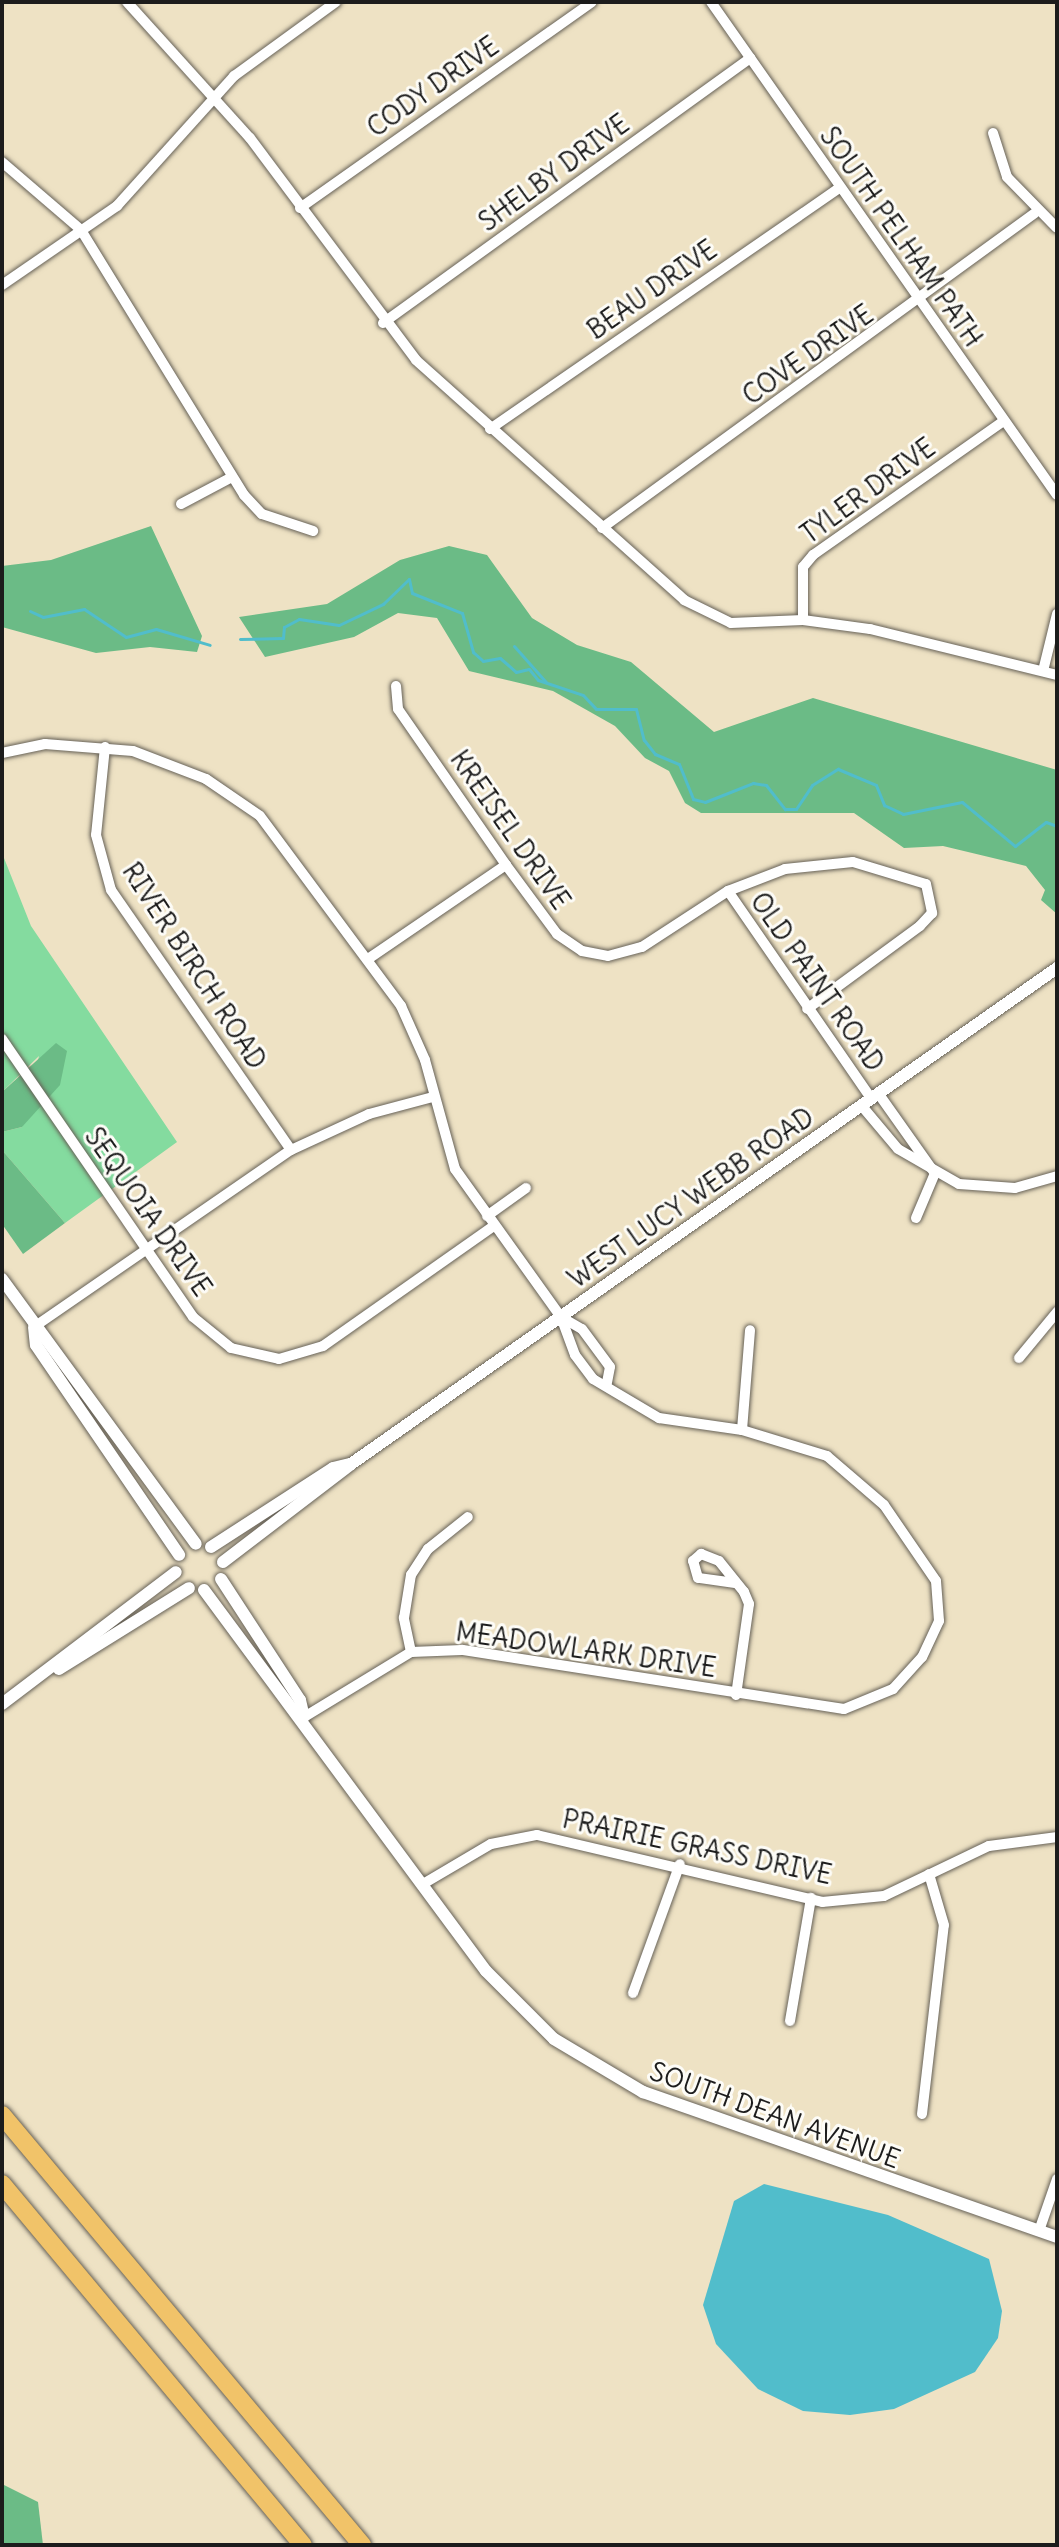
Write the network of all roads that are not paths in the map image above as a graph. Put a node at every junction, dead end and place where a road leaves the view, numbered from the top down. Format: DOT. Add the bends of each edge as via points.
graph roads {
  1 [pos="127,2"];
  2 [pos="336,2"];
  3 [pos="592,2"];
  4 [pos="711,2"];
  5 [pos="750,58"];
  6 [pos="212,101"];
  7 [pos="993,133"];
  8 [pos="2,162"];
  9 [pos="839,188"];
  10 [pos="300,208"];
  11 [pos="1035,213"];
  12 [pos="1057,228"];
  13 [pos="81,230"];
  14 [pos="2,285"];
  15 [pos="919,304"];
  16 [pos="383,323"];
  17 [pos="1004,421"];
  18 [pos="490,429"];
  19 [pos="232,477"];
  20 [pos="1057,495"];
  21 [pos="181,504"];
  22 [pos="602,528"];
  23 [pos="313,531"];
  24 [pos="1057,614"];
  25 [pos="803,620"];
  26 [pos="1043,671"];
  27 [pos="1057,675"];
  28 [pos="396,686"];
  29 [pos="105,747"];
  30 [pos="2,753"];
  31 [pos="506,865"];
  32 [pos="728,891"];
  33 [pos="368,959"];
  34 [pos="1057,968"];
  35 [pos="807,1009"];
  36 [pos="2,1039"];
  37 [pos="433,1097"];
  38 [pos="870,1099"];
  39 [pos="291,1150"];
  40 [pos="935,1173"];
  41 [pos="1057,1176"];
  42 [pos="526,1188"];
  43 [pos="916,1218"];
  44 [pos="491,1221"];
  45 [pos="146,1251"];
  46 [pos="2,1279"];
  47 [pos="1057,1312"];
  48 [pos="561,1317"];
  49 [pos="34,1327"];
  50 [pos="750,1330"];
  51 [pos="1019,1358"];
  52 [pos="607,1383"];
  53 [pos="742,1430"];
  54 [pos="351,1464"];
  55 [pos="468,1517"];
  56 [pos="196,1544"];
  57 [pos="211,1547"];
  58 [pos="179,1555"];
  59 [pos="223,1562"];
  60 [pos="176,1572"];
  61 [pos="221,1579"];
  62 [pos="735,1583"];
  63 [pos="189,1588"];
  64 [pos="204,1590"];
  65 [pos="411,1652"];
  66 [pos="736,1695"];
  67 [pos="5,1702"];
  68 [pos="304,1717"];
  69 [pos="1057,1837"];
  70 [pos="680,1864"];
  71 [pos="929,1874"];
  72 [pos="423,1884"];
  73 [pos="811,1898"];
  74 [pos="633,1993"];
  75 [pos="790,2021"];
  76 [pos="922,2114"];
  77 [pos="2,2115"];
  78 [pos="1057,2179"];
  79 [pos="2,2184"];
  80 [pos="1039,2231"];
  81 [pos="1057,2237"];
  82 [pos="303,2545"];
  83 [pos="362,2545"];
  1 -- 6 [label="street"];
  2 -- 6 [label="street" via="246,66"];
  3 -- 10 [label="street, CODY DRIVE"];
  4 -- 5 [label="street, SOUTH PELHAM PATH"];
  5 -- 9 [label="street, SOUTH PELHAM PATH"];
  5 -- 16 [label="street, SHELBY DRIVE"];
  6 -- 10 [label="street" via="250,138"];
  6 -- 13 [label="street" via="117,206"];
  7 -- 11 [label="street" via="1007,177"];
  8 -- 13 [label="street"];
  9 -- 15 [label="street, SOUTH PELHAM PATH"];
  9 -- 18 [label="street, BEAU DRIVE"];
  10 -- 16 [label="street"];
  11 -- 12 [label="street"];
  11 -- 15 [label="street, COVE DRIVE"];
  13 -- 14 [label="street"];
  13 -- 19 [label="street"];
  15 -- 17 [label="street, SOUTH PELHAM PATH"];
  15 -- 22 [label="street, COVE DRIVE"];
  16 -- 18 [label="street"];
  17 -- 20 [label="street, SOUTH PELHAM PATH"];
  17 -- 25 [label="street, TYLER DRIVE" via="813,555 803,567"];
  18 -- 22 [label="street"];
  19 -- 21 [label="street"];
  19 -- 23 [label="street" via="262,514"];
  22 -- 25 [label="street" via="714,618"];
  24 -- 26 [label="street"];
  25 -- 26 [label="street"];
  26 -- 27 [label="street"];
  28 -- 31 [label="street, KREISEL DRIVE" via="398,709"];
  29 -- 30 [label="street" via="45,744"];
  29 -- 33 [label="street" via="174,763 260,816"];
  29 -- 39 [label="street, RIVER BIRCH ROAD" via="96,835 111,890"];
  31 -- 32 [label="street, KREISEL DRIVE" via="557,934 582,951 608,956 642,947"];
  31 -- 33 [label="street"];
  32 -- 35 [label="street, OLD PAINT ROAD"];
  32 -- 35 [label="street, KREISEL DRIVE" via="785,869 853,862 918,877 930,892 932,913 920,926"];
  33 -- 37 [label="street" via="413,1032"];
  34 -- 38 [label="street, WEST LUCY WEBB ROAD"];
  35 -- 38 [label="street, OLD PAINT ROAD"];
  36 -- 45 [label="street, SEQUOIA DRIVE"];
  37 -- 39 [label="street" via="369,1114"];
  37 -- 44 [label="street" via="455,1169"];
  38 -- 40 [label="street, OLD PAINT ROAD"];
  38 -- 40 [label="street, OLD PAINT ROAD" via="898,1149"];
  38 -- 48 [label="street, WEST LUCY WEBB ROAD"];
  39 -- 45 [label="street"];
  40 -- 41 [label="street, OLD PAINT ROAD" via="998,1190"];
  40 -- 43 [label="street"];
  42 -- 44 [label="street, SEQUOIA DRIVE"];
  44 -- 45 [label="street, SEQUOIA DRIVE" via="323,1346 279,1359 231,1348 193,1317"];
  44 -- 48 [label="street"];
  45 -- 49 [label="street"];
  46 -- 49 [label="street"];
  47 -- 51 [label="street"];
  48 -- 52 [label="street, MEADOWLARK DRIVE" via="575,1355 593,1379"];
  48 -- 52 [label="street" via="582,1329 610,1367"];
  48 -- 54 [label="street, WEST LUCY WEBB ROAD"];
  49 -- 56 [label="street" via="49,1335"];
  49 -- 58 [label="street" via="36,1345"];
  50 -- 53 [label="street"];
  52 -- 53 [label="street, MEADOWLARK DRIVE" via="659,1418"];
  53 -- 66 [label="street, MEADOWLARK DRIVE" via="827,1456 855,1476 925,1556 939,1621 908,1675 870,1701 824,1710"];
  54 -- 57 [label="street, WEST LUCY WEBB ROAD" via="333,1468"];
  54 -- 59 [label="street, WEST LUCY WEBB ROAD"];
  55 -- 65 [label="street" via="428,1549 411,1575 404,1618"];
  56 -- 57 [label="street"];
  56 -- 58 [label="street"];
  57 -- 59 [label="street"];
  58 -- 60 [label="street"];
  59 -- 61 [label="street"];
  60 -- 63 [label="street"];
  60 -- 67 [label="street"];
  61 -- 64 [label="street"];
  61 -- 68 [label="street, SOUTH DEAN AVENUE" via="300,1700"];
  62 -- 66 [label="street" via="749,1604"];
  63 -- 64 [label="street"];
  63 -- 67 [label="street"];
  64 -- 68 [label="street, SOUTH DEAN AVENUE"];
  65 -- 66 [label="street, MEADOWLARK DRIVE" via="462,1650"];
  65 -- 68 [label="street, MEADOWLARK DRIVE"];
  68 -- 72 [label="street, SOUTH DEAN AVENUE"];
  69 -- 71 [label="street, PRAIRIE GRASS DRIVE" via="989,1846"];
  70 -- 72 [label="street, PRAIRIE GRASS DRIVE" via="537,1835 491,1844"];
  70 -- 73 [label="street, PRAIRIE GRASS DRIVE"];
  70 -- 74 [label="street"];
  71 -- 73 [label="street, PRAIRIE GRASS DRIVE" via="884,1896"];
  71 -- 76 [label="street" via="944,1925"];
  72 -- 80 [label="street, SOUTH DEAN AVENUE" via="486,1971 554,2039 643,2092"];
  73 -- 75 [label="street"];
  77 -- 83 [label="highway"];
  78 -- 80 [label="street"];
  79 -- 82 [label="highway"];
  80 -- 81 [label="street, SOUTH DEAN AVENUE"];
}
